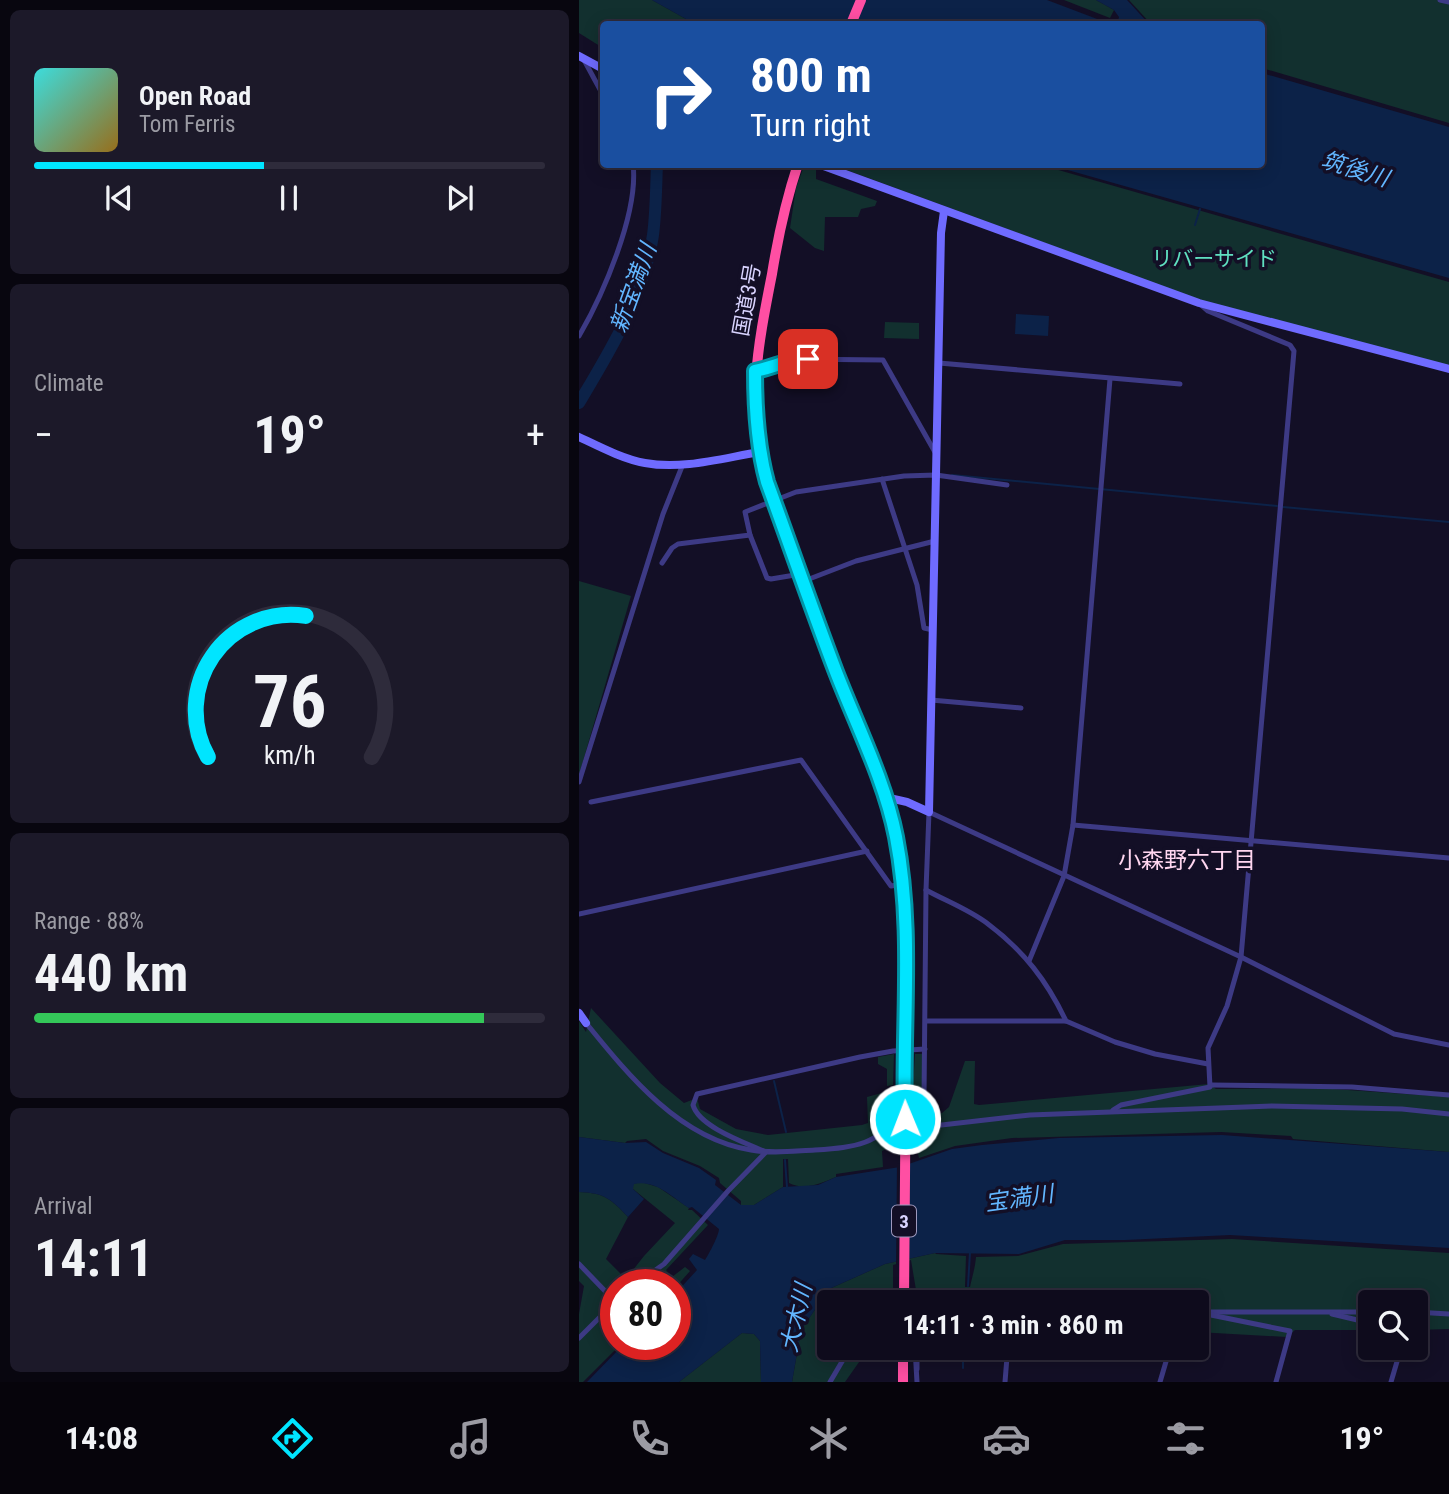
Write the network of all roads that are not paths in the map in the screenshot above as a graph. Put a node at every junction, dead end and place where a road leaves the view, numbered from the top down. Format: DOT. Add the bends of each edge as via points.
graph roads {
  1 [pos="861,0"];
  2 [pos="1440,0"];
  3 [pos="1449,2"];
  4 [pos="852,21"];
  5 [pos="581,56"];
  6 [pos="600,67"];
  7 [pos="600,90"];
  8 [pos="633,168"];
  9 [pos="797,168"];
  10 [pos="829,168"];
  11 [pos="944,211"];
  12 [pos="1199,303"];
  13 [pos="579,336"];
  14 [pos="939,363"];
  15 [pos="1449,369"];
  16 [pos="755,371"];
  17 [pos="1110,379"];
  18 [pos="1180,384"];
  19 [pos="579,437"];
  20 [pos="760,452"];
  21 [pos="936,454"];
  22 [pos="683,464"];
  23 [pos="936,475"];
  24 [pos="882,479"];
  25 [pos="1007,485"];
  26 [pos="774,501"];
  27 [pos="750,535"];
  28 [pos="935,541"];
  29 [pos="906,548"];
  30 [pos="662,563"];
  31 [pos="802,578"];
  32 [pos="933,630"];
  33 [pos="931,700"];
  34 [pos="1021,708"];
  35 [pos="579,782"];
  36 [pos="885,797"];
  37 [pos="591,803"];
  38 [pos="929,812"];
  39 [pos="1073,825"];
  40 [pos="1252,840"];
  41 [pos="867,851"];
  42 [pos="1449,858"];
  43 [pos="1064,876"];
  44 [pos="903,884"];
  45 [pos="926,890"];
  46 [pos="579,914"];
  47 [pos="1241,957"];
  48 [pos="1029,961"];
  49 [pos="579,1013"];
  50 [pos="926,1021"];
  51 [pos="1066,1021"];
  52 [pos="586,1023"];
  53 [pos="1449,1045"];
  54 [pos="925,1049"];
  55 [pos="1208,1064"];
  56 [pos="1212,1084"];
  57 [pos="1449,1095"];
  58 [pos="924,1098"];
  59 [pos="1113,1110"];
  60 [pos="1449,1114"];
  61 [pos="905,1116"];
  62 [pos="766,1152"];
  63 [pos="579,1264"];
  64 [pos="657,1269"];
  65 [pos="600,1283"];
  66 [pos="903,1290"];
  67 [pos="1209,1312"];
  68 [pos="1322,1312"];
  69 [pos="1358,1312"];
  70 [pos="1209,1313"];
  71 [pos="1428,1313"];
  72 [pos="1449,1314"];
  73 [pos="600,1317"];
  74 [pos="1358,1320"];
  75 [pos="579,1338"];
  76 [pos="843,1360"];
  77 [pos="903,1360"];
  78 [pos="915,1360"];
  79 [pos="1166,1360"];
  80 [pos="1398,1360"];
  81 [pos="917,1369"];
  82 [pos="830,1382"];
  83 [pos="903,1382"];
  84 [pos="917,1382"];
  85 [pos="1005,1382"];
  86 [pos="1160,1382"];
  87 [pos="1276,1382"];
  88 [pos="1392,1382"];
  1 -- 4 [label="highway"];
  2 -- 3 [label="street"];
  5 -- 6 [label="street"];
  5 -- 7 [label="street"];
  8 -- 13 [label="street" via="623,232 601,294"];
  9 -- 16 [label="highway, 国道3号 / 3" via="777,245"];
  10 -- 11 [label="street"];
  11 -- 12 [label="street"];
  11 -- 14 [label="street"];
  12 -- 15 [label="street"];
  12 -- 40 [label="street" via="1294,351"];
  14 -- 17 [label="street"];
  14 -- 21 [label="street"];
  16 -- 20 [label="highway, 国道3号 / 3"];
  16 -- 21 [label="street" via="791,359 883,360"];
  17 -- 18 [label="street"];
  17 -- 39 [label="street"];
  19 -- 22 [label="street" via="642,463"];
  20 -- 22 [label="street"];
  20 -- 26 [label="highway, 国道3号 / 3"];
  21 -- 23 [label="street"];
  22 -- 35 [label="street"];
  23 -- 24 [label="street"];
  23 -- 25 [label="street"];
  23 -- 28 [label="street"];
  24 -- 26 [label="street" via="796,492"];
  24 -- 29 [label="street"];
  26 -- 27 [label="street" via="745,512"];
  26 -- 31 [label="highway, 国道3号 / 3"];
  27 -- 30 [label="street" via="678,544"];
  27 -- 31 [label="street" via="767,578"];
  28 -- 29 [label="street"];
  28 -- 32 [label="street"];
  29 -- 31 [label="street"];
  29 -- 32 [label="street" via="924,628"];
  31 -- 36 [label="highway, 国道3号 / 3"];
  32 -- 33 [label="street"];
  33 -- 34 [label="street"];
  33 -- 38 [label="street"];
  36 -- 38 [label="street"];
  36 -- 44 [label="highway, 国道3号 / 3"];
  37 -- 41 [label="street" via="801,760"];
  38 -- 43 [label="street"];
  38 -- 45 [label="street"];
  39 -- 40 [label="street"];
  39 -- 43 [label="street"];
  40 -- 42 [label="street"];
  40 -- 47 [label="street"];
  41 -- 44 [label="street" via="891,886"];
  41 -- 46 [label="street"];
  43 -- 47 [label="street"];
  43 -- 48 [label="street"];
  44 -- 61 [label="highway, 国道3号 / 3" via="907,926"];
  45 -- 48 [label="street" via="987,923"];
  45 -- 50 [label="street"];
  47 -- 53 [label="street" via="1394,1034"];
  47 -- 55 [label="street" via="1227,1006 1208,1048"];
  48 -- 51 [label="street"];
  49 -- 52 [label="street"];
  50 -- 51 [label="street"];
  50 -- 54 [label="street"];
  51 -- 55 [label="street" via="1115,1042"];
  52 -- 62 [label="street" via="642,1087 688,1124 727,1145"];
  54 -- 58 [label="street"];
  54 -- 62 [label="street" via="860,1057 697,1094 693,1105 697,1114 722,1132"];
  55 -- 56 [label="street"];
  56 -- 57 [label="street"];
  56 -- 59 [label="street"];
  59 -- 60 [label="street" via="1272,1106"];
  59 -- 61 [label="street" via="924,1127"];
  61 -- 62 [label="street" via="877,1139 862,1144"];
  61 -- 66 [label="highway, 国道3号 / 3"];
  62 -- 64 [label="street"];
  63 -- 65 [label="street"];
  67 -- 68 [label="street"];
  68 -- 69 [label="street"];
  68 -- 74 [label="street"];
  70 -- 87 [label="street" via="1290,1331"];
  71 -- 72 [label="street"];
  73 -- 75 [label="street"];
  76 -- 82 [label="street"];
  77 -- 83 [label="highway"];
  78 -- 81 [label="street"];
  79 -- 86 [label="street"];
  80 -- 88 [label="street"];
  81 -- 84 [label="street"];
  81 -- 85 [label="street" via="917,1360 925,1354 1007,1357"];
}
